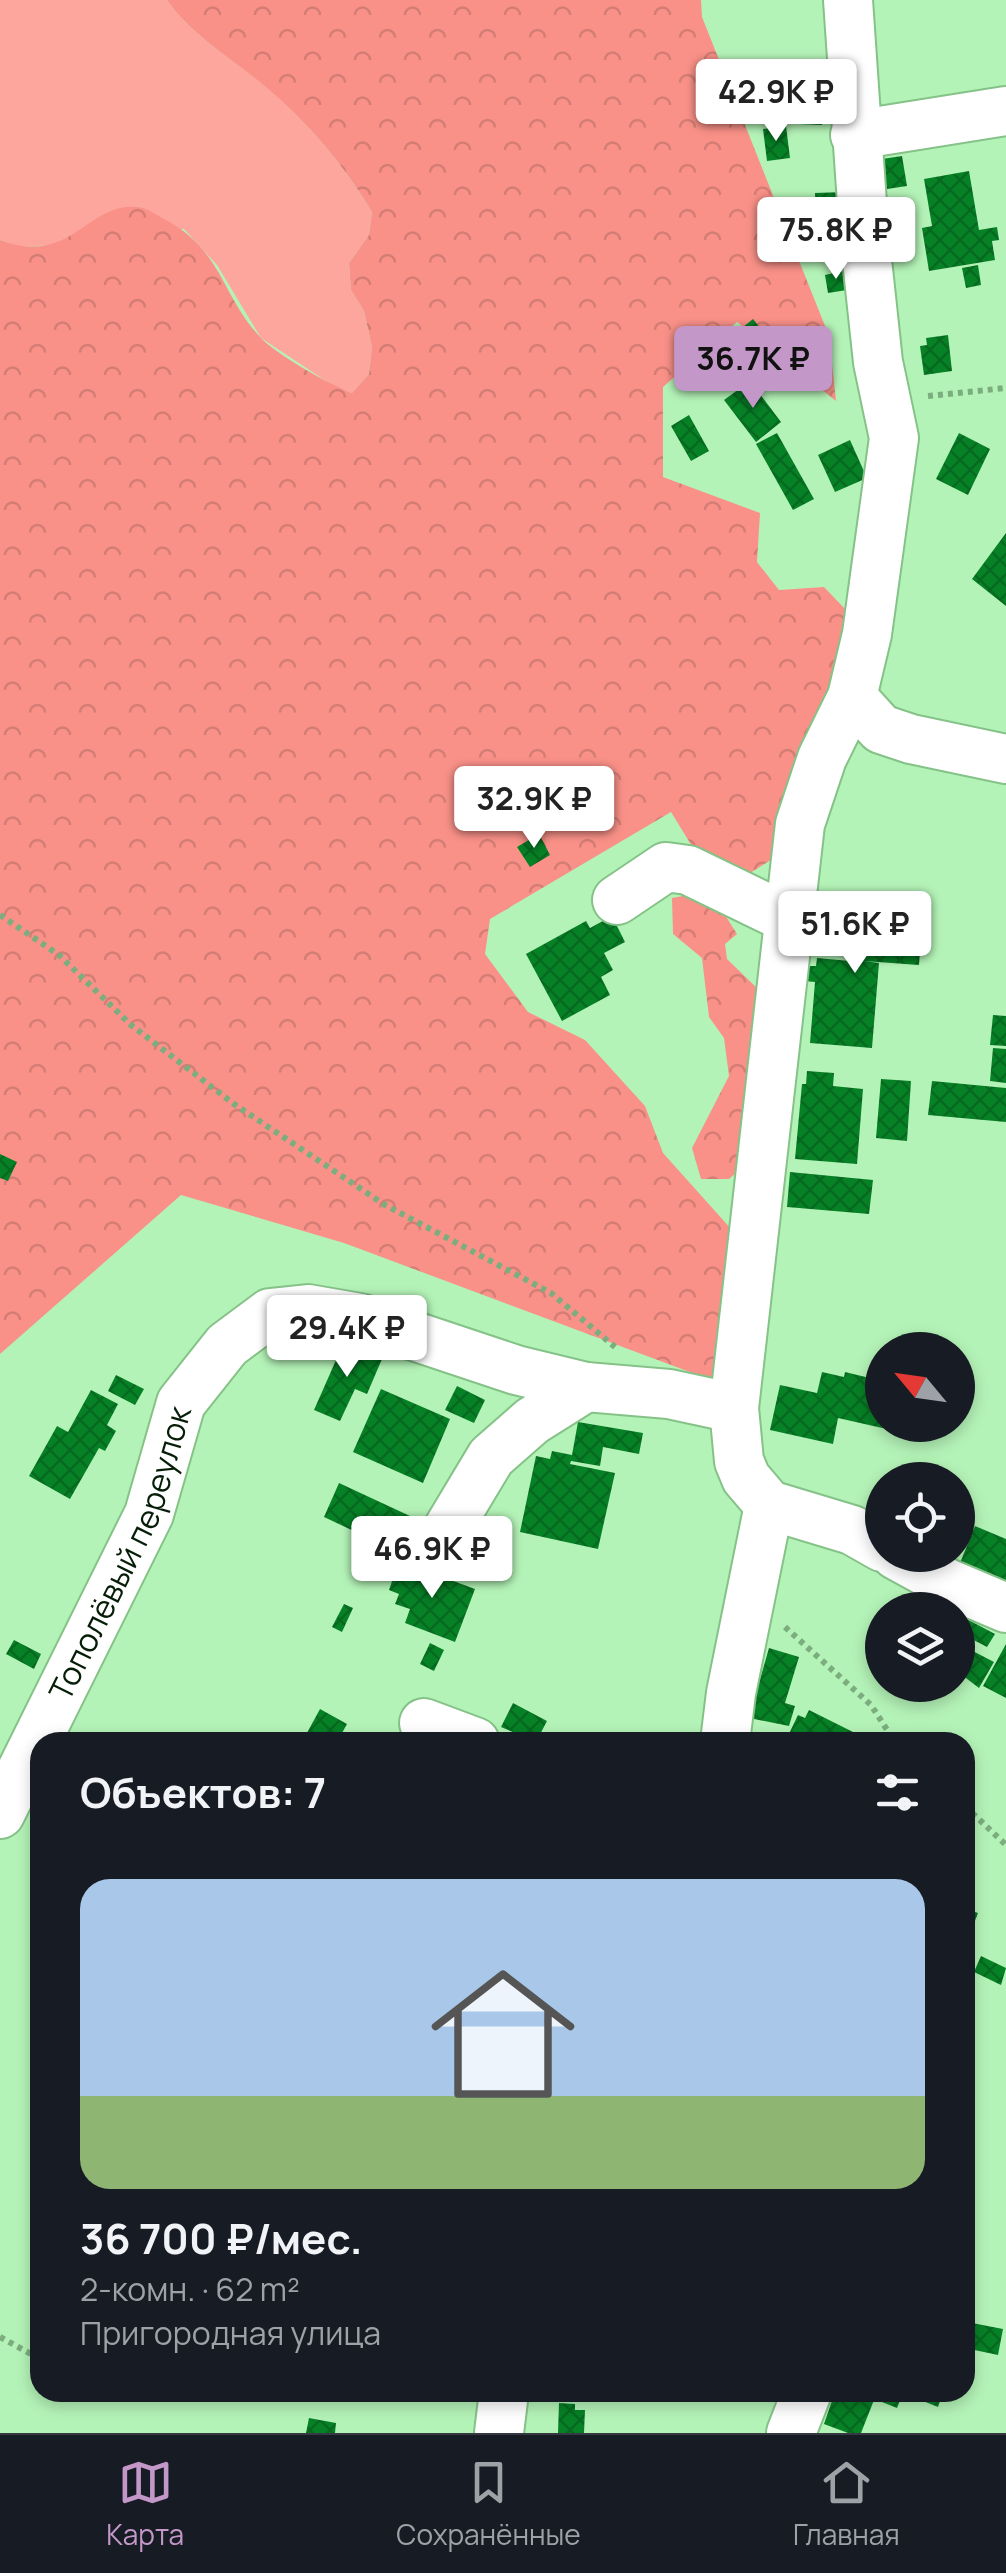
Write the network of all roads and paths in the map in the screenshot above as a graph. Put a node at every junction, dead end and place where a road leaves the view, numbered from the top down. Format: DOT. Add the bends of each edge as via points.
graph roads {
  1 [pos="848,0"];
  2 [pos="1006,111"];
  3 [pos="856,135"];
  4 [pos="1006,388"];
  5 [pos="886,402"];
  6 [pos="852,697"];
  7 [pos="1006,759"];
  8 [pos="617,900"];
  9 [pos="0,915"];
  10 [pos="790,919"];
  11 [pos="586,1386"];
  12 [pos="669,1394"];
  13 [pos="734,1408"];
  14 [pos="770,1505"];
  15 [pos="865,1537"];
  16 [pos="440,1542"];
  17 [pos="927,1572"];
  18 [pos="752,1581"];
  19 [pos="1006,1608"];
  20 [pos="424,1724"];
  21 [pos="41,1732"];
  22 [pos="447,1732"];
  23 [pos="727,1732"];
  24 [pos="888,1732"];
  25 [pos="30,1754"];
  26 [pos="0,1814"];
  27 [pos="975,1816"];
  28 [pos="1006,1845"];
  29 [pos="0,2337"];
  30 [pos="30,2354"];
  31 [pos="503,2402"];
  32 [pos="803,2402"];
  33 [pos="499,2433"];
  34 [pos="791,2433"];
  1 -- 3 [label="street"];
  2 -- 3 [label="street"];
  3 -- 5 [label="street"];
  4 -- 5 [label="path"];
  5 -- 6 [label="street" via="894,438 887,504"];
  6 -- 7 [label="street" via="881,729"];
  6 -- 10 [label="street" via="800,824"];
  8 -- 10 [label="street" via="666,868 688,870"];
  9 -- 12 [label="path" via="234,1104 385,1204 551,1293"];
  10 -- 13 [label="street"];
  11 -- 12 [label="street, Тополёвый переулок"];
  11 -- 16 [label="street" via="491,1457"];
  11 -- 21 [label="street, Тополёвый переулок" via="360,1318 308,1309 270,1314 228,1345 181,1403 150,1514"];
  12 -- 13 [label="street, Тополёвый переулок"];
  13 -- 14 [label="street" via="739,1461"];
  14 -- 15 [label="street"];
  14 -- 18 [label="street"];
  17 -- 19 [label="street"];
  18 -- 23 [label="street"];
  18 -- 24 [label="path" via="778,1621 871,1706"];
  20 -- 22 [label="street"];
  25 -- 26 [label="street, Тополёвый переулок"];
  27 -- 28 [label="path"];
  29 -- 30 [label="path"];
  31 -- 33 [label="street"];
  32 -- 34 [label="street"];
}
